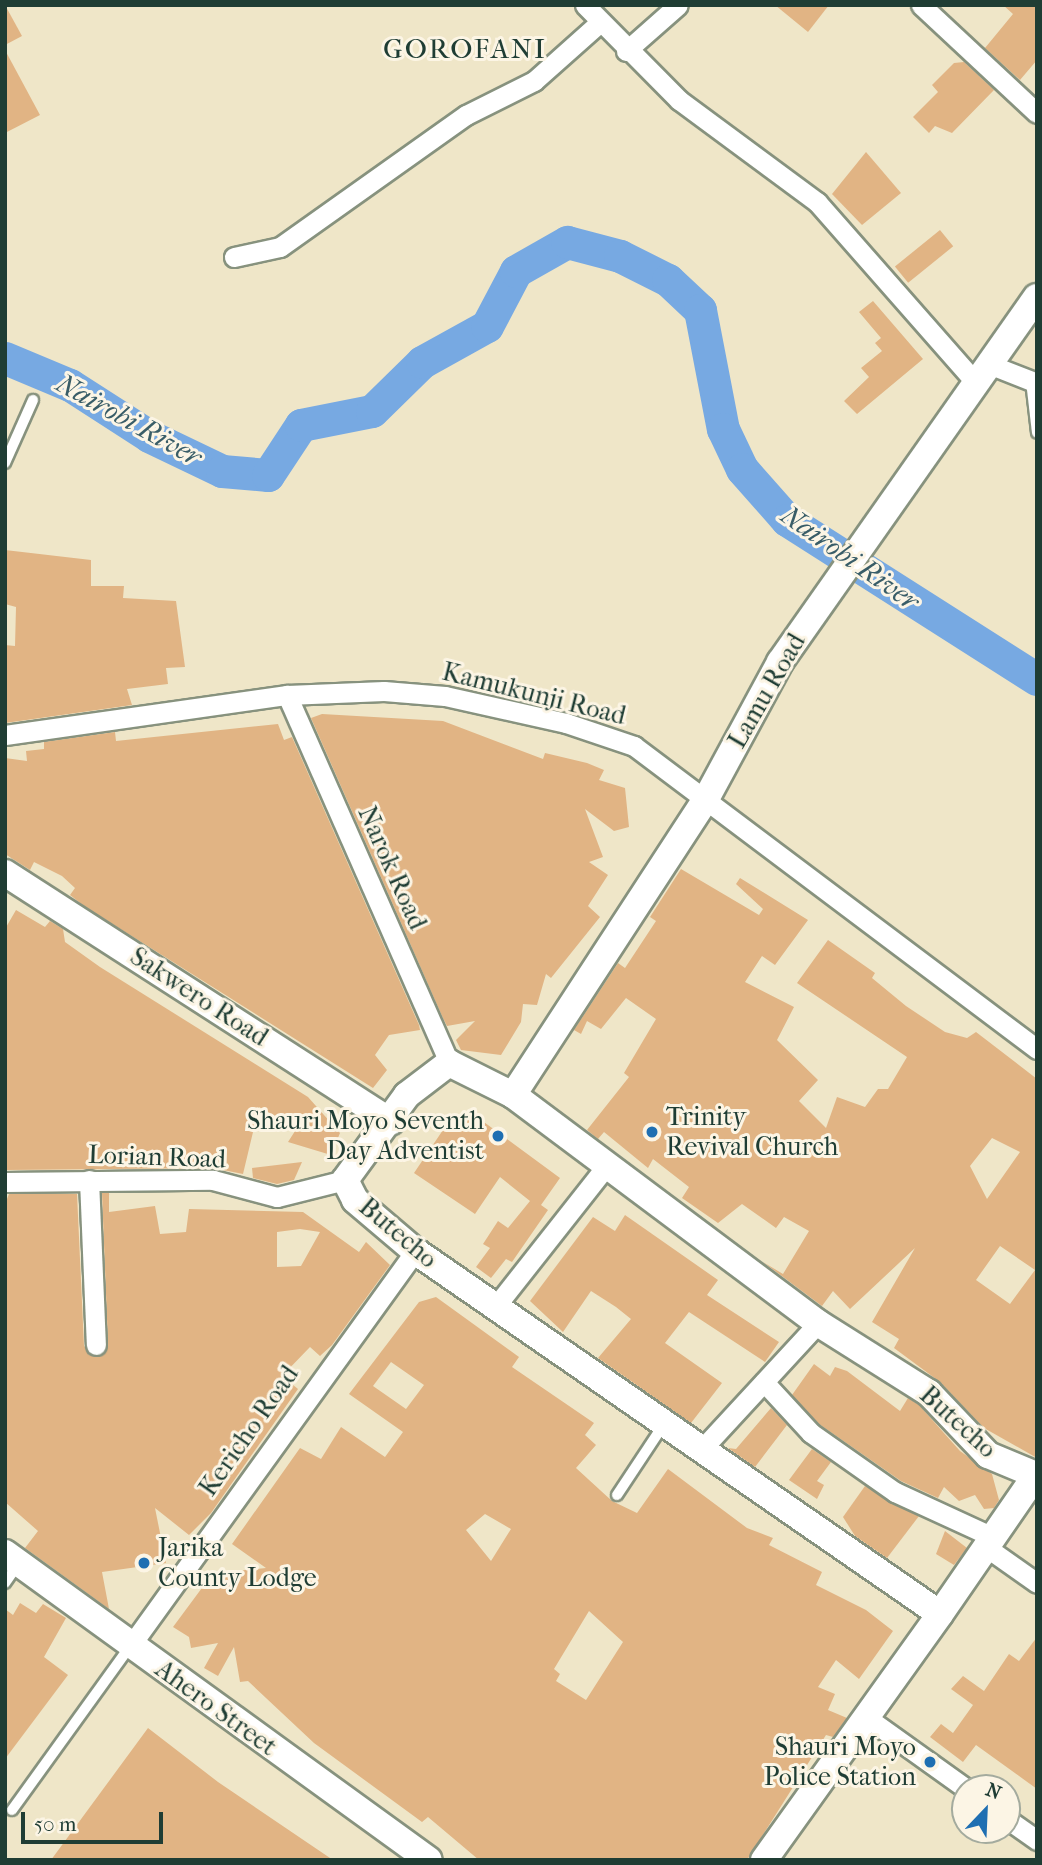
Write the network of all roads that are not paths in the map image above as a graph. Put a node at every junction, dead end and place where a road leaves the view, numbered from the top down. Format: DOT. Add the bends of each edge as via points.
graph roads {
  1 [pos="585,5"];
  2 [pos="678,5"];
  3 [pos="921,5"];
  4 [pos="598,23"];
  5 [pos="626,51"];
  6 [pos="1037,113"];
  7 [pos="234,257"];
  8 [pos="1037,297"];
  9 [pos="984,375"];
  10 [pos="1034,382"];
  11 [pos="33,400"];
  12 [pos="1037,433"];
  13 [pos="5,463"];
  14 [pos="287,695"];
  15 [pos="5,735"];
  16 [pos="706,799"];
  17 [pos="5,873"];
  18 [pos="1037,1049"];
  19 [pos="449,1063"];
  20 [pos="513,1095"];
  21 [pos="391,1122"];
  22 [pos="604,1169"];
  23 [pos="89,1180"];
  24 [pos="345,1180"];
  25 [pos="5,1182"];
  26 [pos="415,1251"];
  27 [pos="496,1306"];
  28 [pos="818,1323"];
  29 [pos="96,1345"];
  30 [pos="764,1382"];
  31 [pos="664,1424"];
  32 [pos="701,1450"];
  33 [pos="1036,1475"];
  34 [pos="617,1495"];
  35 [pos="989,1542"];
  36 [pos="10,1566"];
  37 [pos="1037,1583"];
  38 [pos="940,1614"];
  39 [pos="131,1645"];
  40 [pos="866,1717"];
  41 [pos="951,1778"];
  42 [pos="12,1810"];
  43 [pos="1021,1829"];
  44 [pos="1037,1840"];
  45 [pos="429,1860"];
  46 [pos="764,1860"];
  1 -- 4 [label="street"];
  2 -- 5 [label="street"];
  3 -- 6 [label="street"];
  4 -- 5 [label="street"];
  4 -- 7 [label="street" via="534,81 467,115 280,247"];
  5 -- 9 [label="street" via="679,100 817,202"];
  8 -- 9 [label="street, Lamu Road"];
  9 -- 10 [label="street"];
  9 -- 16 [label="street, Lamu Road" via="780,662"];
  10 -- 12 [label="lane"];
  11 -- 13 [label="lane"];
  14 -- 15 [label="street, Kamukunji Road"];
  14 -- 16 [label="street, Kamukunji Road" via="384,691 445,696 566,723 634,746"];
  14 -- 19 [label="street, Narok Road"];
  16 -- 18 [label="street, Kamukunji Road"];
  16 -- 20 [label="street, Lamu Road"];
  17 -- 21 [label="street, Sakwero Road"];
  19 -- 20 [label="street, Butecho"];
  19 -- 21 [label="street, Butecho" via="407,1095"];
  20 -- 22 [label="street, Butecho"];
  21 -- 24 [label="street, Butecho"];
  22 -- 27 [label="street"];
  22 -- 28 [label="street, Butecho"];
  23 -- 24 [label="street, Lorian Road" via="213,1180 277,1196"];
  23 -- 25 [label="street, Lorian Road"];
  23 -- 29 [label="street"];
  24 -- 26 [label="street, Butecho" via="355,1199"];
  26 -- 27 [label="street, Butecho"];
  26 -- 39 [label="street, Kericho Road"];
  27 -- 31 [label="street, Butecho"];
  28 -- 30 [label="street"];
  28 -- 33 [label="street, Butecho" via="929,1392 988,1455"];
  30 -- 32 [label="street"];
  30 -- 35 [label="street" via="811,1433 895,1492"];
  31 -- 32 [label="street, Butecho"];
  31 -- 34 [label="lane"];
  32 -- 38 [label="street, Butecho"];
  33 -- 35 [label="street"];
  35 -- 37 [label="street"];
  35 -- 38 [label="street"];
  36 -- 39 [label="street, Ahero Street"];
  38 -- 40 [label="street"];
  39 -- 42 [label="lane"];
  39 -- 45 [label="street, Ahero Street"];
  40 -- 41 [label="street"];
  40 -- 46 [label="street"];
  43 -- 44 [label="street"];
}
